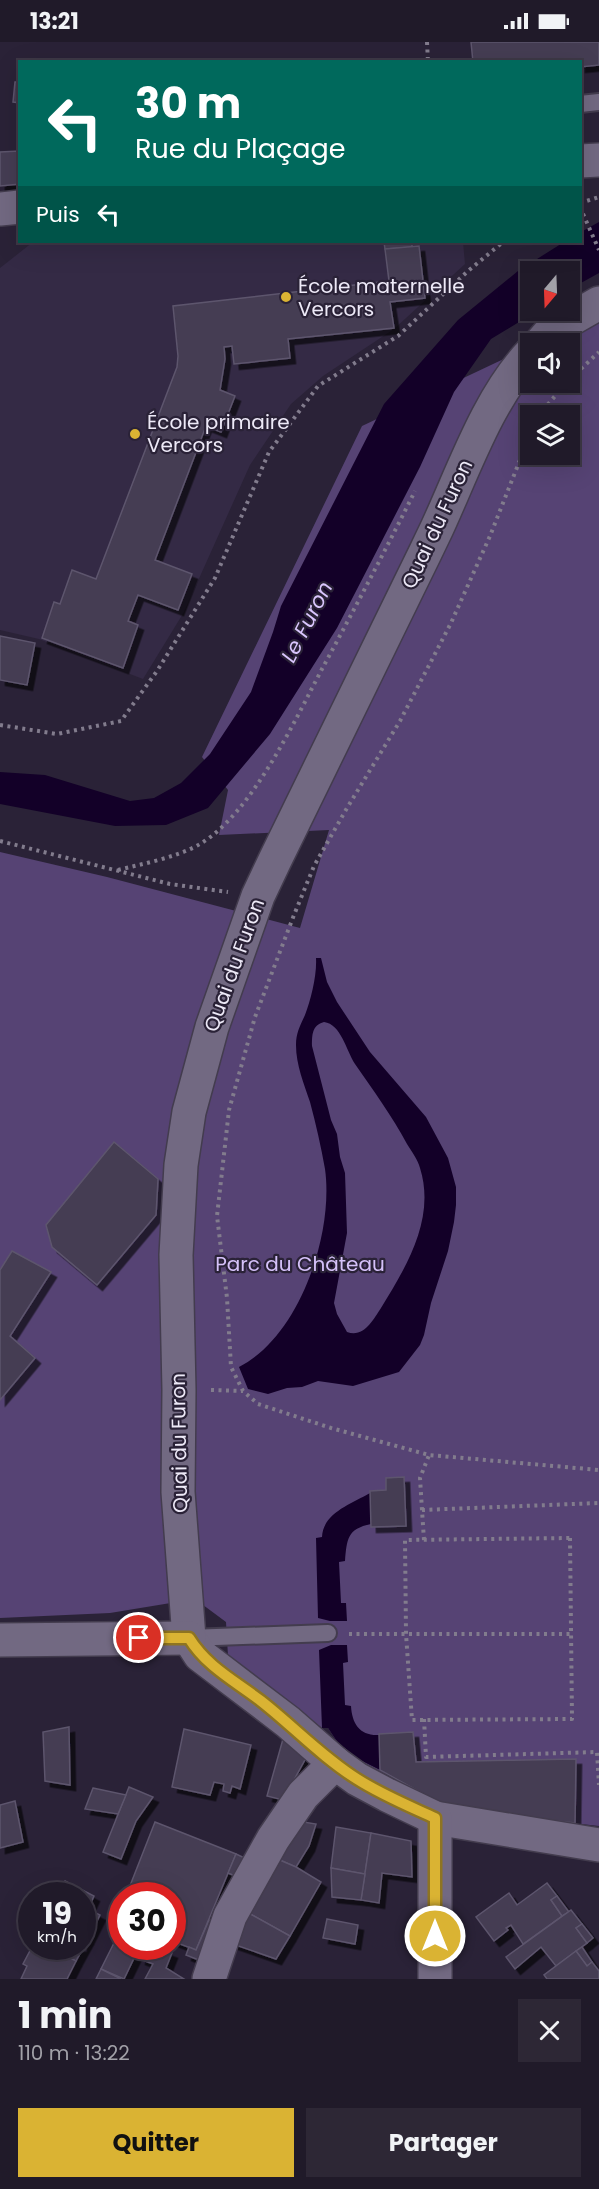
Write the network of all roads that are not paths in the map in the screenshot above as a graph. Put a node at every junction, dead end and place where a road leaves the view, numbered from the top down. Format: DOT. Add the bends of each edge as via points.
graph roads {
  1 [pos="599,102"];
  2 [pos="582,104"];
  3 [pos="599,160"];
  4 [pos="582,161"];
  5 [pos="18,207"];
  6 [pos="0,209"];
  7 [pos="599,303"];
  8 [pos="549,333"];
  9 [pos="520,365"];
  10 [pos="328,1634"];
  11 [pos="189,1638"];
  12 [pos="0,1640"];
  13 [pos="335,1763"];
  14 [pos="435,1818"];
  15 [pos="599,1845"];
  16 [pos="209,1979"];
  17 [pos="435,1979"];
  1 -- 2 [label="lane"];
  3 -- 4 [label="street"];
  5 -- 6 [label="street"];
  7 -- 8 [label="street"];
  9 -- 11 [label="street, Quai du Furon" via="466,461 258,896 198,1071 181,1165 176,1255 178,1492"];
  10 -- 11 [label="lane"];
  11 -- 12 [label="street"];
  11 -- 13 [label="street" via="200,1655"];
  13 -- 14 [label="street" via="357,1779"];
  13 -- 16 [label="street" via="303,1795 273,1839 230,1916"];
  14 -- 15 [label="street"];
  14 -- 17 [label="street"];
}
